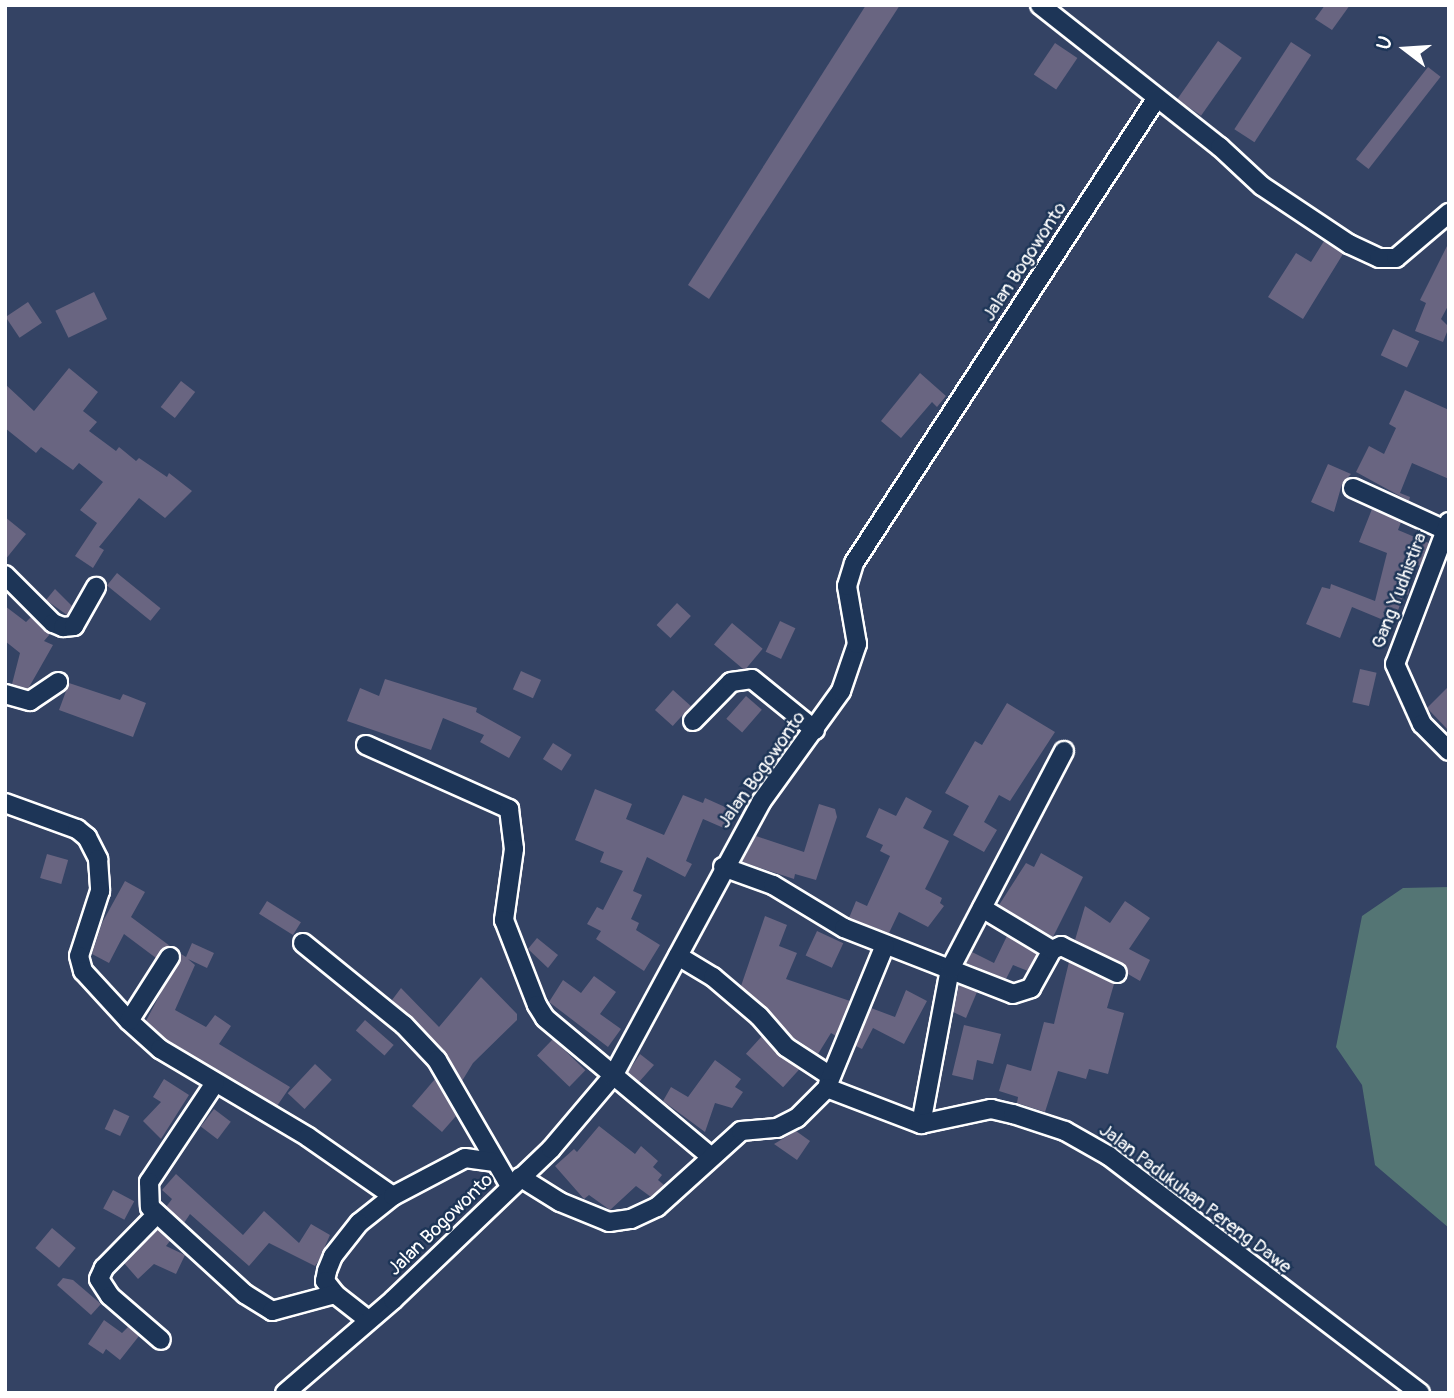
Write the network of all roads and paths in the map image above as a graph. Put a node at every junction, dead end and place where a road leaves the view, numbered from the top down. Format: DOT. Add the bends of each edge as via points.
graph roads {
  1 [pos="1040,5"];
  2 [pos="1156,99"];
  3 [pos="1449,213"];
  4 [pos="1353,488"];
  5 [pos="1447,526"];
  6 [pos="5,575"];
  7 [pos="96,587"];
  8 [pos="58,682"];
  9 [pos="5,694"];
  10 [pos="692,722"];
  11 [pos="815,730"];
  12 [pos="366,745"];
  13 [pos="1064,751"];
  14 [pos="1449,751"];
  15 [pos="5,803"];
  16 [pos="723,867"];
  17 [pos="982,908"];
  18 [pos="303,943"];
  19 [pos="885,945"];
  20 [pos="1052,950"];
  21 [pos="678,956"];
  22 [pos="170,957"];
  23 [pos="950,969"];
  24 [pos="1117,973"];
  25 [pos="129,1021"];
  26 [pos="613,1076"];
  27 [pos="828,1082"];
  28 [pos="215,1083"];
  29 [pos="921,1124"];
  30 [pos="710,1156"];
  31 [pos="495,1161"];
  32 [pos="515,1181"];
  33 [pos="393,1196"];
  34 [pos="157,1214"];
  35 [pos="335,1294"];
  36 [pos="367,1319"];
  37 [pos="161,1340"];
  38 [pos="285,1393"];
  39 [pos="1420,1393"];
  1 -- 2 [label="street"];
  2 -- 3 [label="street" via="1220,147 1262,186 1349,244 1379,258 1389,260 1405,253"];
  2 -- 11 [label="street, Jalan Bogowonto" via="854,563 847,586 857,644 855,658 841,691"];
  4 -- 5 [label="street"];
  5 -- 14 [label="street, Gang Yudhistira" via="1399,650 1397,676 1422,723"];
  6 -- 7 [label="street" via="53,623 63,627 74,626"];
  8 -- 9 [label="street" via="30,701"];
  10 -- 11 [label="street" via="731,682 752,679"];
  11 -- 16 [label="street, Jalan Bogowonto" via="761,802"];
  12 -- 26 [label="street" via="509,809 514,849 504,920 545,1018"];
  13 -- 17 [label="street"];
  15 -- 25 [label="street" via="87,837 98,859 100,891 79,956 83,971"];
  16 -- 19 [label="street" via="774,885 844,928"];
  16 -- 21 [label="street, Jalan Bogowonto"];
  17 -- 20 [label="street"];
  17 -- 23 [label="street"];
  18 -- 31 [label="street" via="404,1025 437,1060"];
  19 -- 23 [label="street"];
  19 -- 27 [label="street"];
  20 -- 23 [label="street" via="1025,992 1013,993"];
  20 -- 24 [label="street" via="1065,946"];
  21 -- 26 [label="street, Jalan Bogowonto"];
  21 -- 27 [label="street" via="713,977"];
  22 -- 25 [label="street"];
  23 -- 29 [label="street"];
  25 -- 28 [label="street" via="160,1049"];
  26 -- 30 [label="street"];
  26 -- 32 [label="street, Jalan Bogowonto" via="575,1125"];
  27 -- 29 [label="street"];
  27 -- 30 [label="street" via="797,1118 777,1128 741,1130"];
  28 -- 33 [label="street" via="308,1137"];
  28 -- 34 [label="street" via="149,1182 148,1200"];
  29 -- 39 [label="street, Jalan Padukuhan Pereng Dawe" via="991,1109 1065,1131 1120,1164"];
  30 -- 32 [label="street" via="657,1207 631,1219 610,1222"];
  31 -- 32 [label="street"];
  31 -- 33 [label="street" via="465,1158"];
  32 -- 36 [label="street, Jalan Bogowonto" via="393,1300"];
  33 -- 35 [label="street" via="359,1223 333,1256 326,1281"];
  34 -- 35 [label="street" via="245,1294 272,1311"];
  34 -- 37 [label="street" via="104,1268 99,1279 110,1296"];
  35 -- 36 [label="street"];
  36 -- 38 [label="street, Jalan Bogowonto"];
}
